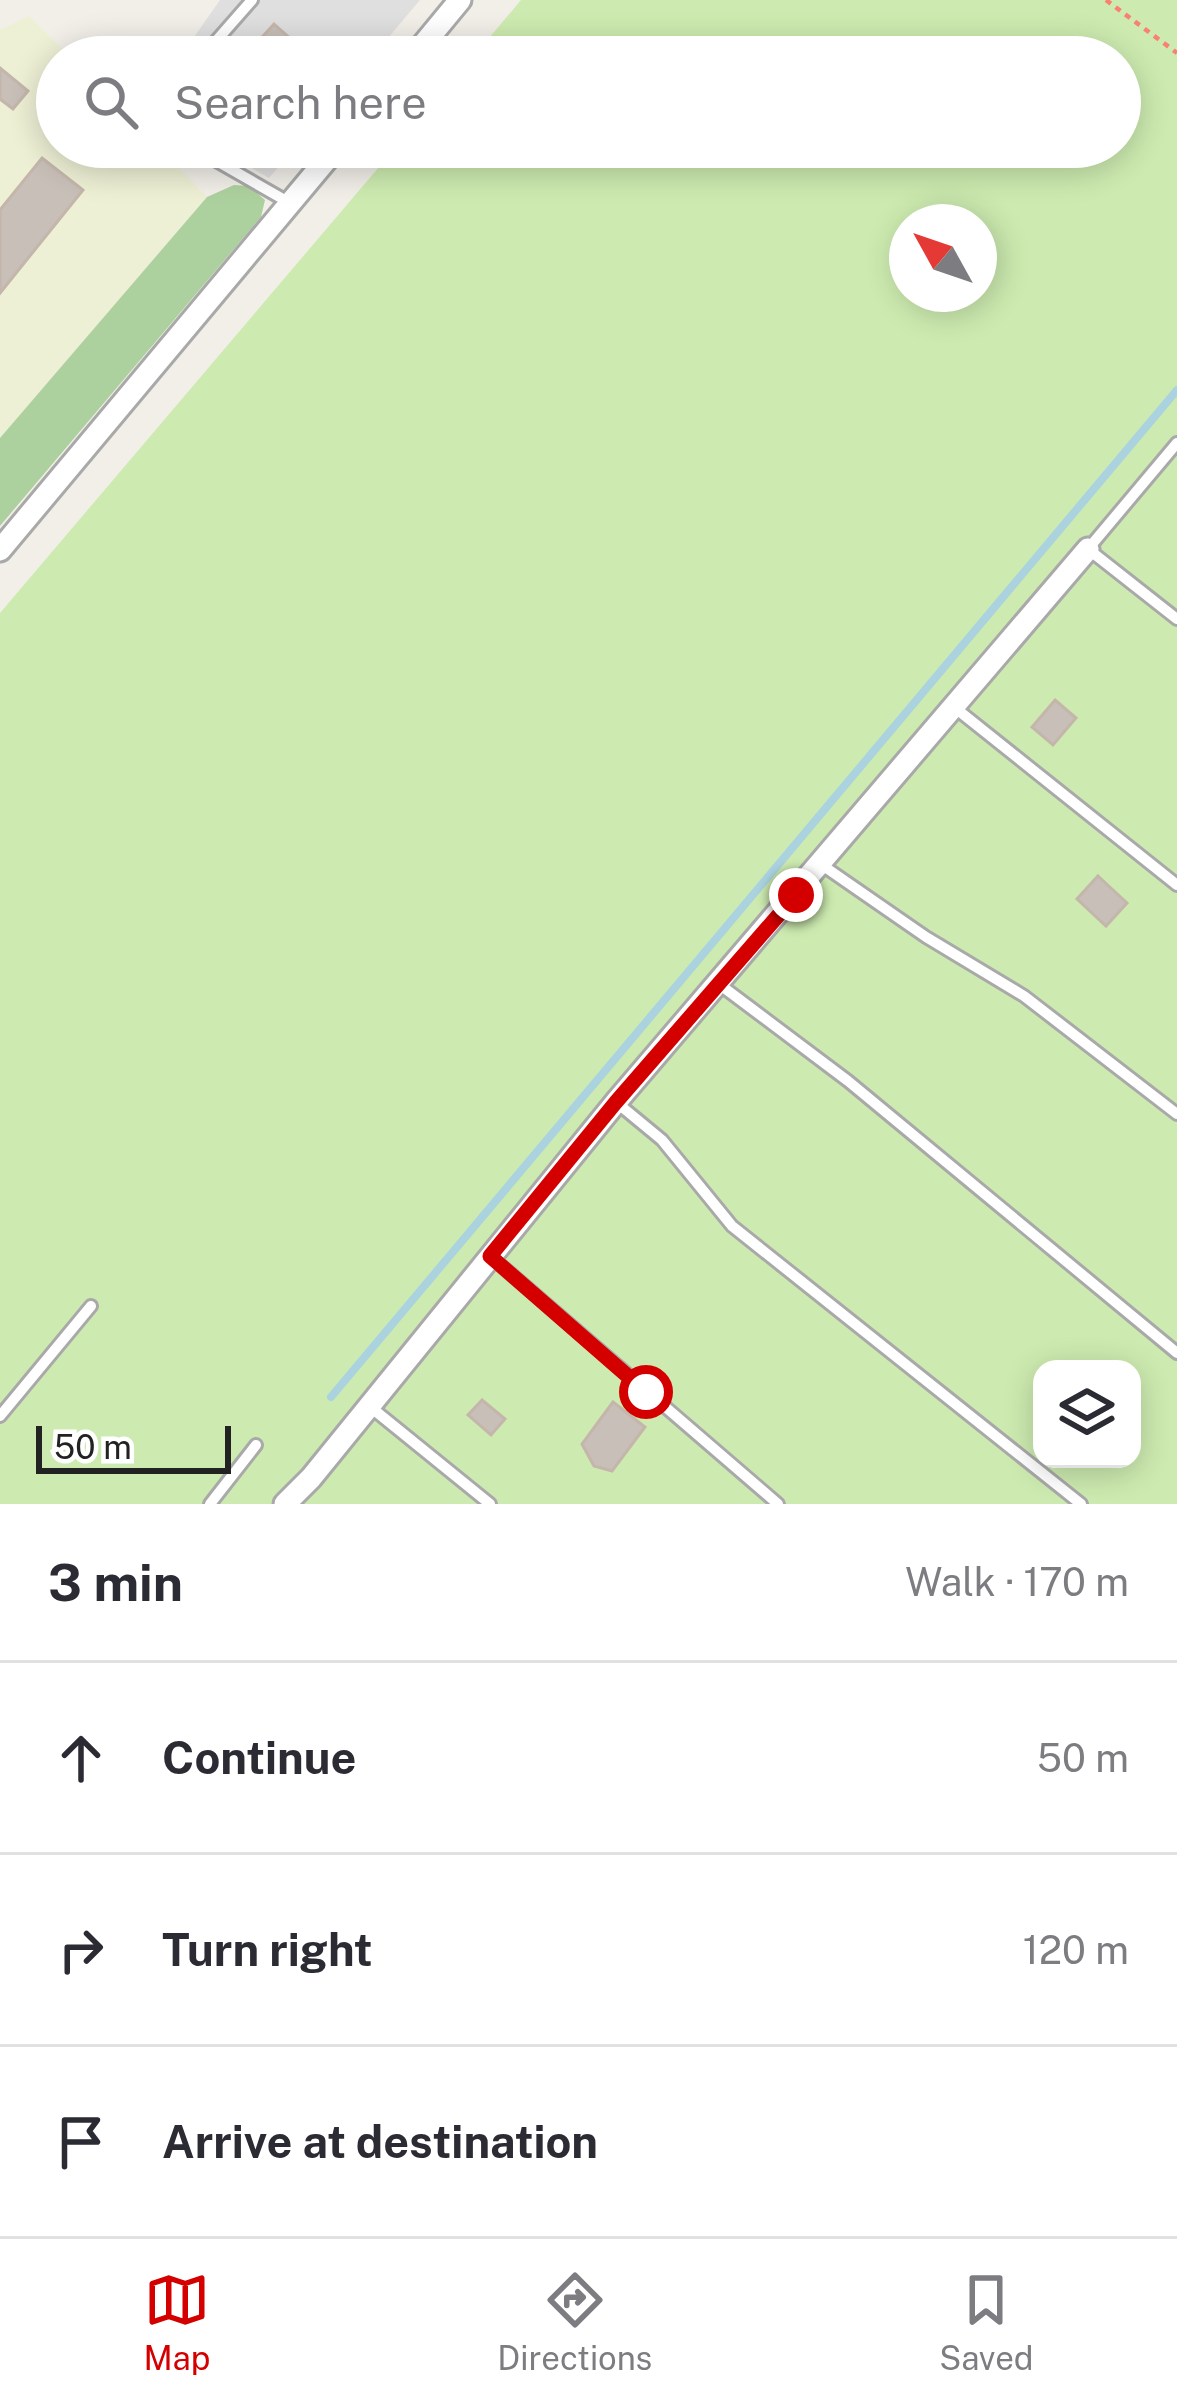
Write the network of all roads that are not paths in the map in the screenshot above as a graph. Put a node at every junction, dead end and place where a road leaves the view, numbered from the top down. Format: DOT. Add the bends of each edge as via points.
graph roads {
  1 [pos="252,0"];
  2 [pos="460,0"];
  3 [pos="220,36"];
  4 [pos="430,36"];
  5 [pos="229,168"];
  6 [pos="319,168"];
  7 [pos="290,203"];
  8 [pos="1177,443"];
  9 [pos="1088,549"];
  10 [pos="0,550"];
  11 [pos="1177,619"];
  12 [pos="954,706"];
  13 [pos="822,865"];
  14 [pos="1177,885"];
  15 [pos="718,984"];
  16 [pos="616,1102"];
  17 [pos="1177,1114"];
  18 [pos="490,1256"];
  19 [pos="91,1306"];
  20 [pos="1177,1353"];
  21 [pos="368,1405"];
  22 [pos="0,1416"];
  23 [pos="256,1445"];
  24 [pos="210,1504"];
  25 [pos="285,1504"];
  26 [pos="490,1504"];
  27 [pos="778,1504"];
  28 [pos="1081,1504"];
  1 -- 3 [label="lane"];
  2 -- 4 [label="street"];
  5 -- 7 [label="lane"];
  6 -- 7 [label="street"];
  7 -- 10 [label="street"];
  8 -- 9 [label="lane"];
  9 -- 11 [label="lane"];
  9 -- 12 [label="street"];
  12 -- 13 [label="street"];
  12 -- 14 [label="lane"];
  13 -- 15 [label="street"];
  13 -- 17 [label="lane" via="1024,996"];
  15 -- 16 [label="street"];
  15 -- 20 [label="lane"];
  16 -- 18 [label="street"];
  16 -- 28 [label="lane" via="662,1140 732,1226"];
  18 -- 21 [label="street"];
  18 -- 27 [label="lane"];
  19 -- 22 [label="lane"];
  21 -- 25 [label="street"];
  21 -- 26 [label="lane"];
  23 -- 24 [label="lane"];
}
